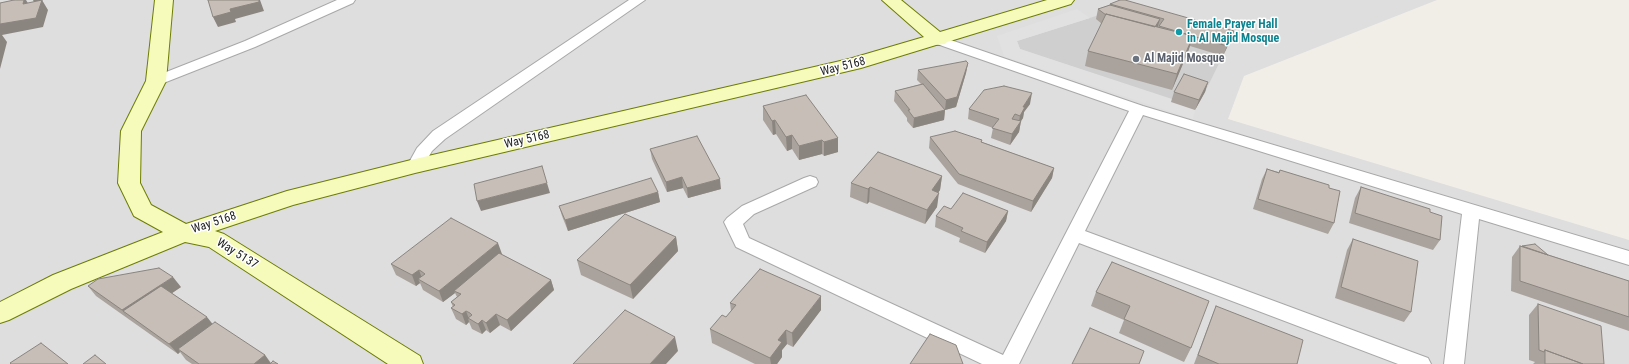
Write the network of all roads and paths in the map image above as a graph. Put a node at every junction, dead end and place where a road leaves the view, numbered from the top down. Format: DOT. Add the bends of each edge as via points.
graph roads {
  1 [pos="164,0"];
  2 [pos="348,0"];
  3 [pos="638,0"];
  4 [pos="891,0"];
  5 [pos="1065,0"];
  6 [pos="938,40"];
  7 [pos="156,81"];
  8 [pos="1138,109"];
  9 [pos="415,166"];
  10 [pos="810,182"];
  11 [pos="1471,211"];
  12 [pos="184,233"];
  13 [pos="1075,234"];
  14 [pos="1629,258"];
  15 [pos="0,314"];
  16 [pos="410,364"];
  17 [pos="1002,364"];
  18 [pos="1009,364"];
  19 [pos="1421,364"];
  20 [pos="1454,364"];
  1 -- 7 [label="street, Way 5137"];
  2 -- 7 [label="street" via="250,44"];
  3 -- 9 [label="street" via="438,135"];
  4 -- 6 [label="street"];
  5 -- 6 [label="street, Way 5168"];
  6 -- 8 [label="street"];
  6 -- 9 [label="street, Way 5168" via="854,64"];
  7 -- 12 [label="street, Way 5137" via="131,131 129,183 142,210"];
  8 -- 11 [label="street"];
  8 -- 13 [label="street"];
  9 -- 12 [label="street, Way 5168" via="287,199"];
  10 -- 17 [label="street" via="748,210 733,222 742,242"];
  11 -- 14 [label="street"];
  11 -- 20 [label="street"];
  12 -- 15 [label="street, Way 5168" via="62,282"];
  12 -- 16 [label="street, Way 5137" via="216,240"];
  13 -- 18 [label="street"];
  13 -- 19 [label="street"];
}
